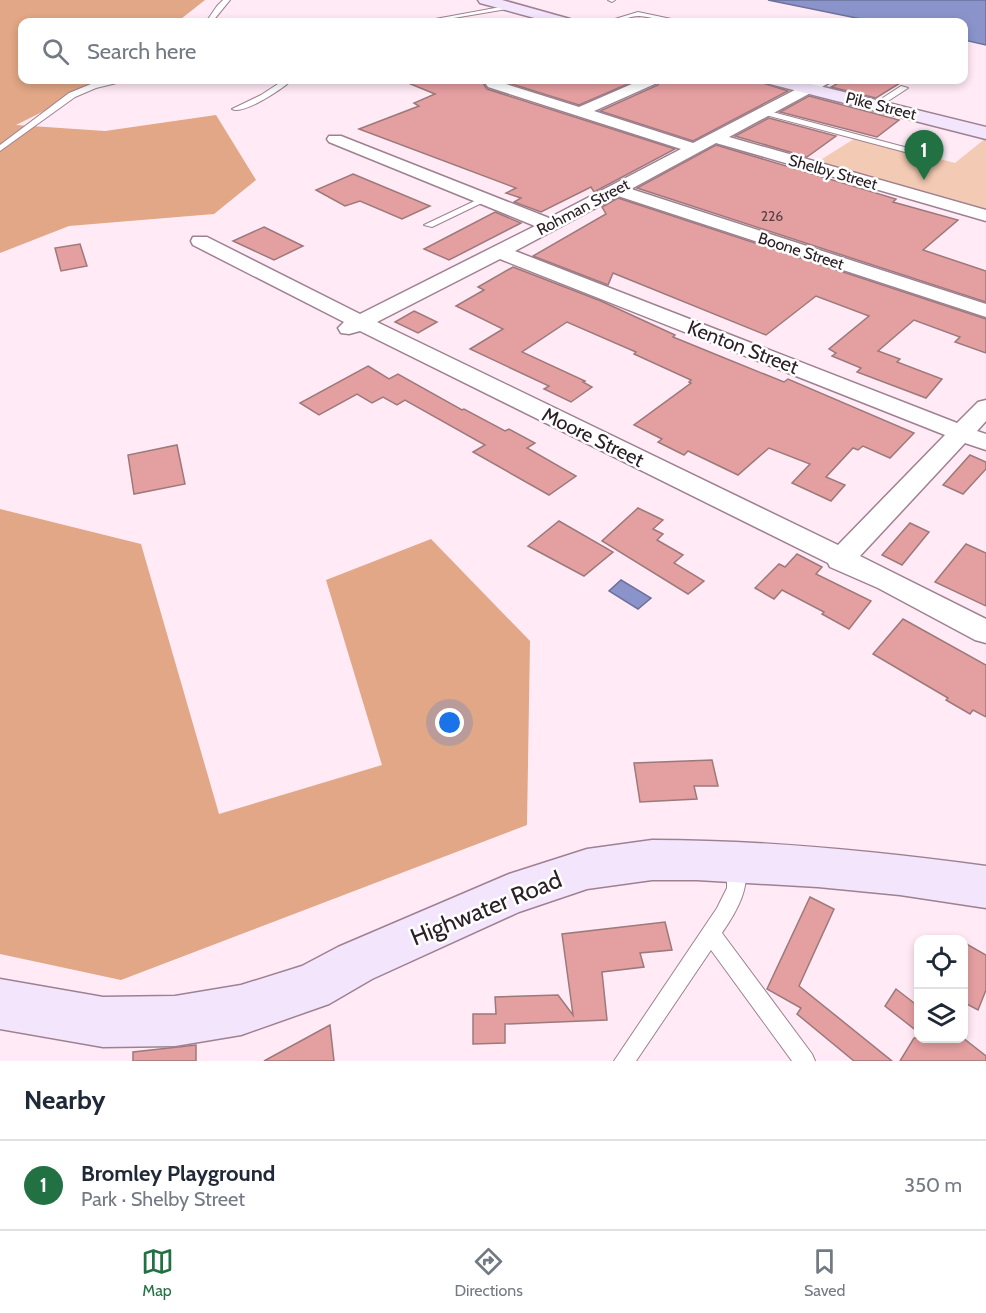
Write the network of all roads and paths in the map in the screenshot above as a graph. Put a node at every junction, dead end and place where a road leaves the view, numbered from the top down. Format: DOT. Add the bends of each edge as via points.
graph roads {
  1 [pos="227,0"];
  2 [pos="497,2"];
  3 [pos="212,18"];
  4 [pos="461,18"];
  5 [pos="552,18"];
  6 [pos="623,18"];
  7 [pos="657,18"];
  8 [pos="104,84"];
  9 [pos="282,84"];
  10 [pos="493,84"];
  11 [pos="643,84"];
  12 [pos="817,84"];
  13 [pos="904,88"];
  14 [pos="876,105"];
  15 [pos="236,109"];
  16 [pos="580,112"];
  17 [pos="765,112"];
  18 [pos="986,133"];
  19 [pos="715,138"];
  20 [pos="335,139"];
  21 [pos="696,148"];
  22 [pos="0,149"];
  23 [pos="905,150"];
  24 [pos="616,190"];
  25 [pos="486,199"];
  26 [pos="986,216"];
  27 [pos="429,225"];
  28 [pos="550,225"];
  29 [pos="200,241"];
  30 [pos="498,252"];
  31 [pos="986,311"];
  32 [pos="351,327"];
  33 [pos="986,407"];
  34 [pos="962,433"];
  35 [pos="986,443"];
  36 [pos="840,560"];
  37 [pos="986,632"];
  38 [pos="736,862"];
  39 [pos="986,887"];
  40 [pos="710,933"];
  41 [pos="0,1004"];
  42 [pos="624,1061"];
  43 [pos="805,1061"];
  1 -- 3 [label="lane"];
  2 -- 4 [label="lane"];
  2 -- 5 [label="street"];
  6 -- 7 [label="lane" via="638,14"];
  8 -- 22 [label="lane" via="72,94"];
  9 -- 15 [label="lane"];
  10 -- 16 [label="street"];
  11 -- 16 [label="street"];
  12 -- 14 [label="street, Pike Street"];
  12 -- 17 [label="street, Rohman Street"];
  13 -- 14 [label="lane"];
  14 -- 18 [label="street, Pike Street"];
  16 -- 21 [label="street"];
  17 -- 19 [label="street, Rohman Street"];
  17 -- 23 [label="lane"];
  19 -- 21 [label="street, Rohman Street"];
  19 -- 26 [label="street, Shelby Street"];
  20 -- 25 [label="street"];
  21 -- 24 [label="street, Rohman Street"];
  24 -- 28 [label="street, Rohman Street"];
  24 -- 31 [label="street, Boone Street"];
  25 -- 27 [label="lane"];
  25 -- 28 [label="street"];
  28 -- 30 [label="street, Rohman Street"];
  29 -- 32 [label="street, Moore Street"];
  30 -- 32 [label="street, Rohman Street"];
  30 -- 34 [label="street, Kenton Street"];
  32 -- 36 [label="street, Moore Street"];
  33 -- 34 [label="street"];
  34 -- 35 [label="street, Kenton Street"];
  34 -- 36 [label="street"];
  36 -- 37 [label="street, Moore Street"];
  38 -- 39 [label="street, Highwater Road" via="888,874"];
  38 -- 40 [label="lane" via="736,888"];
  38 -- 41 [label="street, Highwater Road" via="652,860 587,869 509,894 355,963 312,987 241,1010 175,1021 103,1022"];
  40 -- 42 [label="lane"];
  40 -- 43 [label="lane"];
}
